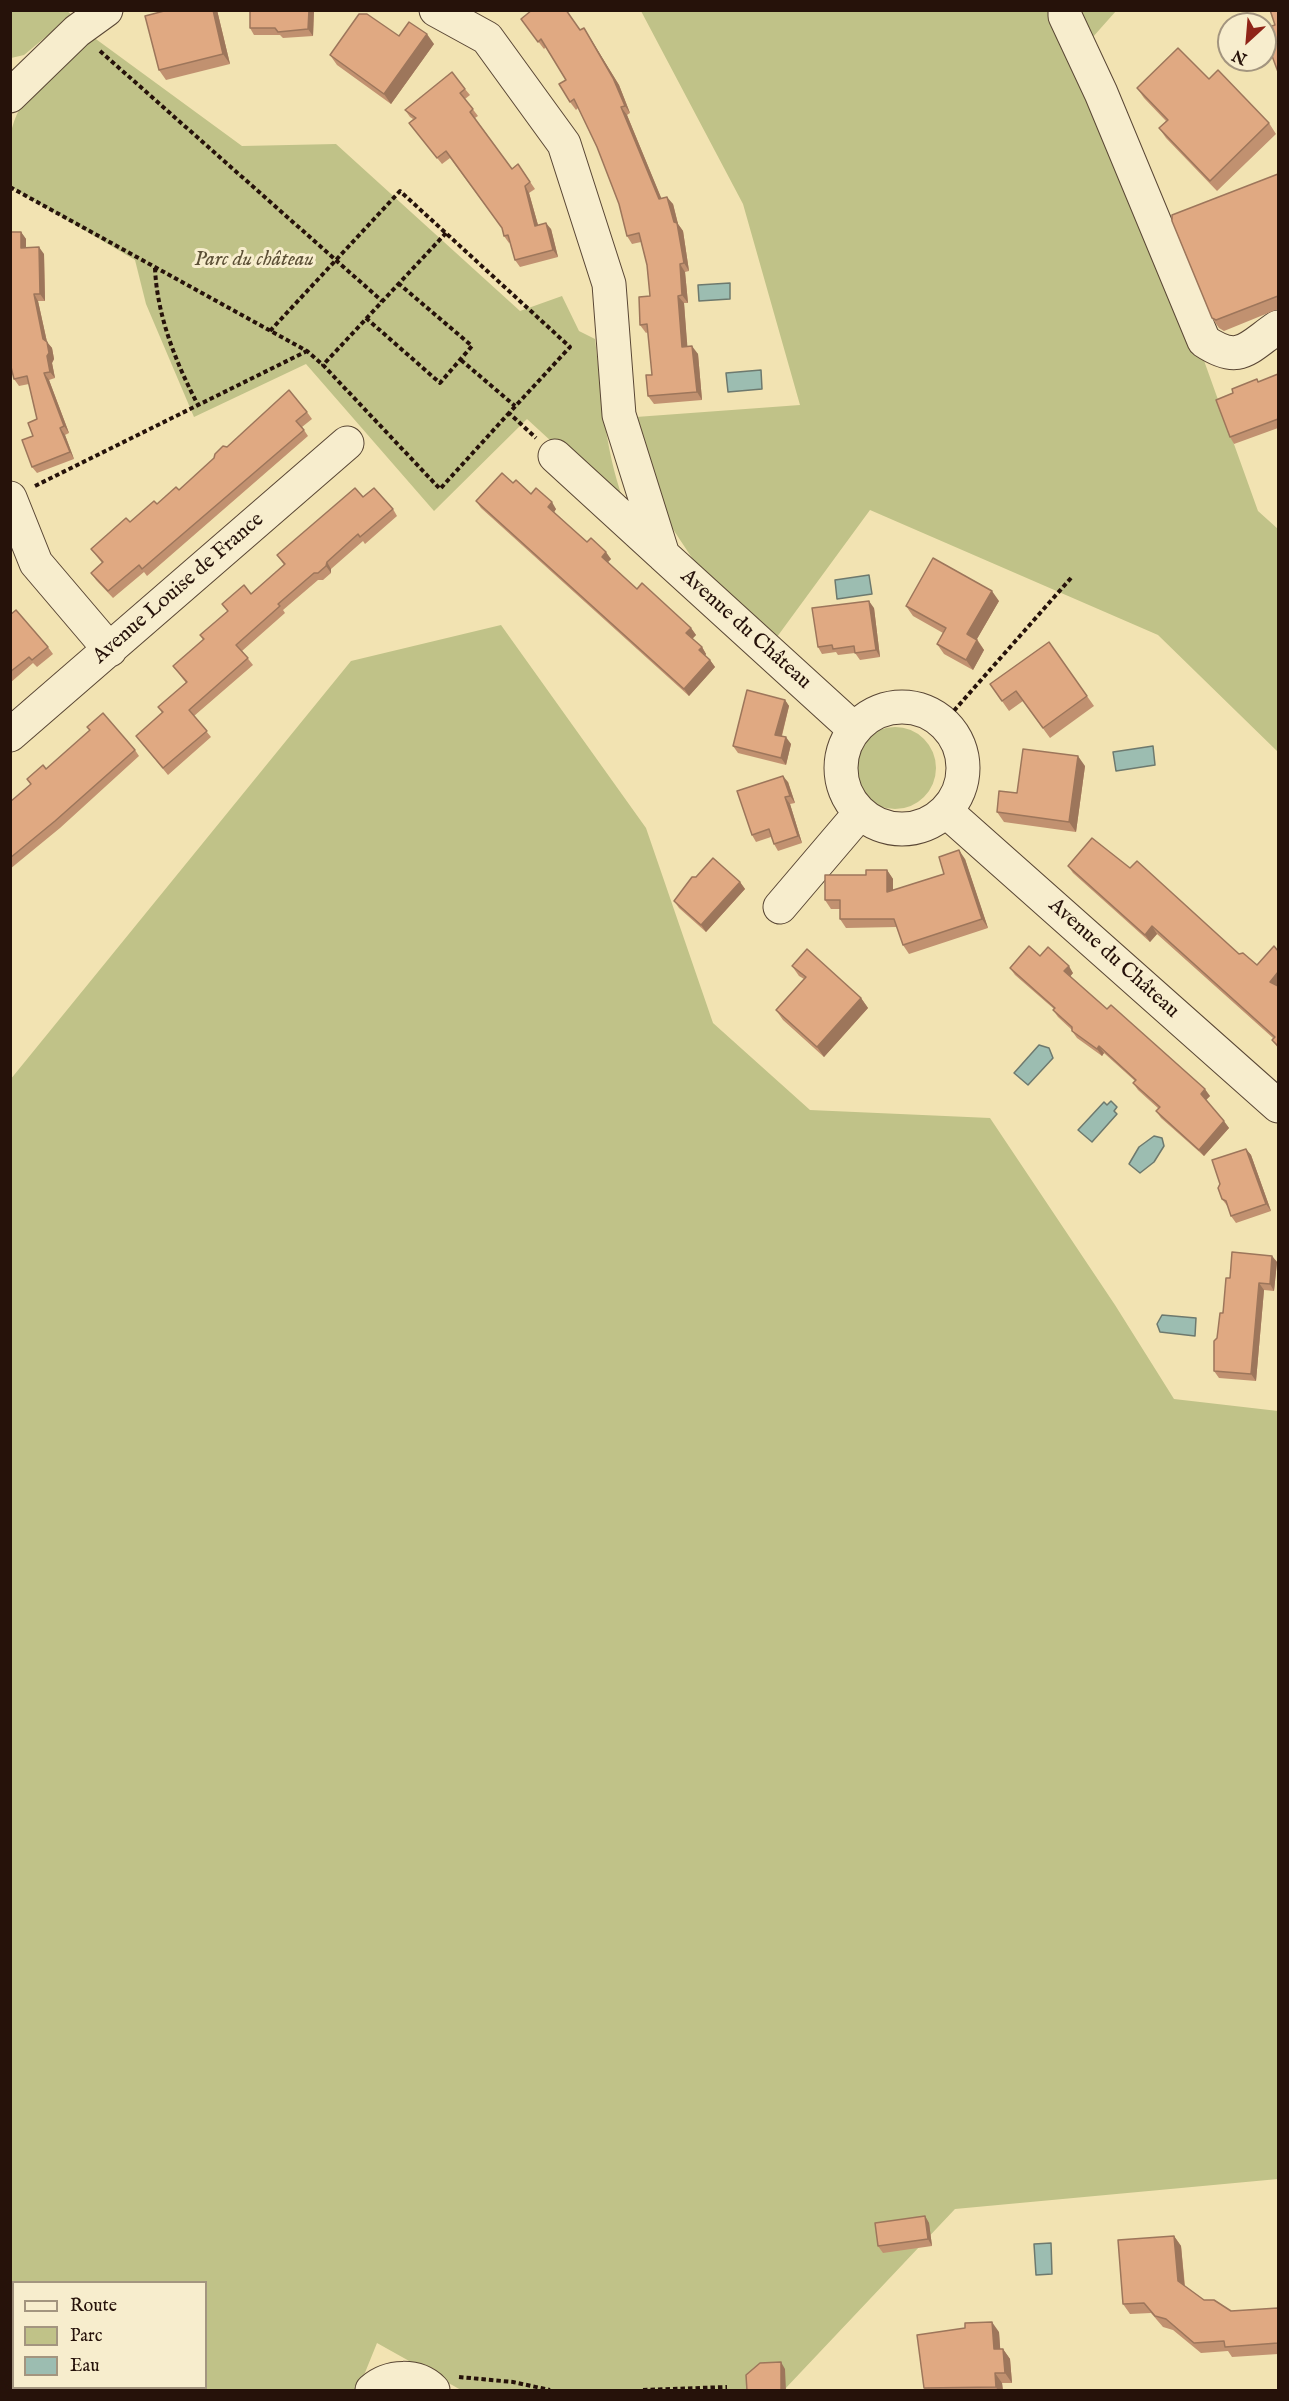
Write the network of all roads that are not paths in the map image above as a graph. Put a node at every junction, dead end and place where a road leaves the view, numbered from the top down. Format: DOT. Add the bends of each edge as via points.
graph roads {
  1 [pos="106,10"];
  2 [pos="436,10"];
  3 [pos="1065,10"];
  4 [pos="10,96"];
  5 [pos="1278,327"];
  6 [pos="347,443"];
  7 [pos="555,456"];
  8 [pos="10,498"];
  9 [pos="663,555"];
  10 [pos="110,650"];
  11 [pos="854,729"];
  12 [pos="10,735"];
  13 [pos="947,812"];
  14 [pos="860,813"];
  15 [pos="780,907"];
  16 [pos="1278,1106"];
  17 [pos="372,2391"];
  18 [pos="434,2391"];
  1 -- 4 [label="street" via="77,31"];
  2 -- 9 [label="street, Avenue du Château" via="487,38 564,144 609,284 619,415"];
  3 -- 5 [label="street" via="1204,341 1221,353 1239,354"];
  6 -- 10 [label="street, Avenue Louise de France"];
  7 -- 9 [label="street, Avenue du Château"];
  8 -- 10 [label="street" via="36,563"];
  9 -- 11 [label="street, Avenue du Château"];
  10 -- 12 [label="street, Avenue Louise de France"];
  11 -- 13 [label="street" via="874,713 898,706 923,709 944,722 959,742 965,766 960,791"];
  11 -- 14 [label="street" via="845,745 842,781"];
  13 -- 14 [label="street" via="927,825 903,830 880,826"];
  13 -- 16 [label="street, Avenue du Château"];
  14 -- 15 [label="street"];
  17 -- 18 [label="street" via="395,2378 411,2378"];
}
